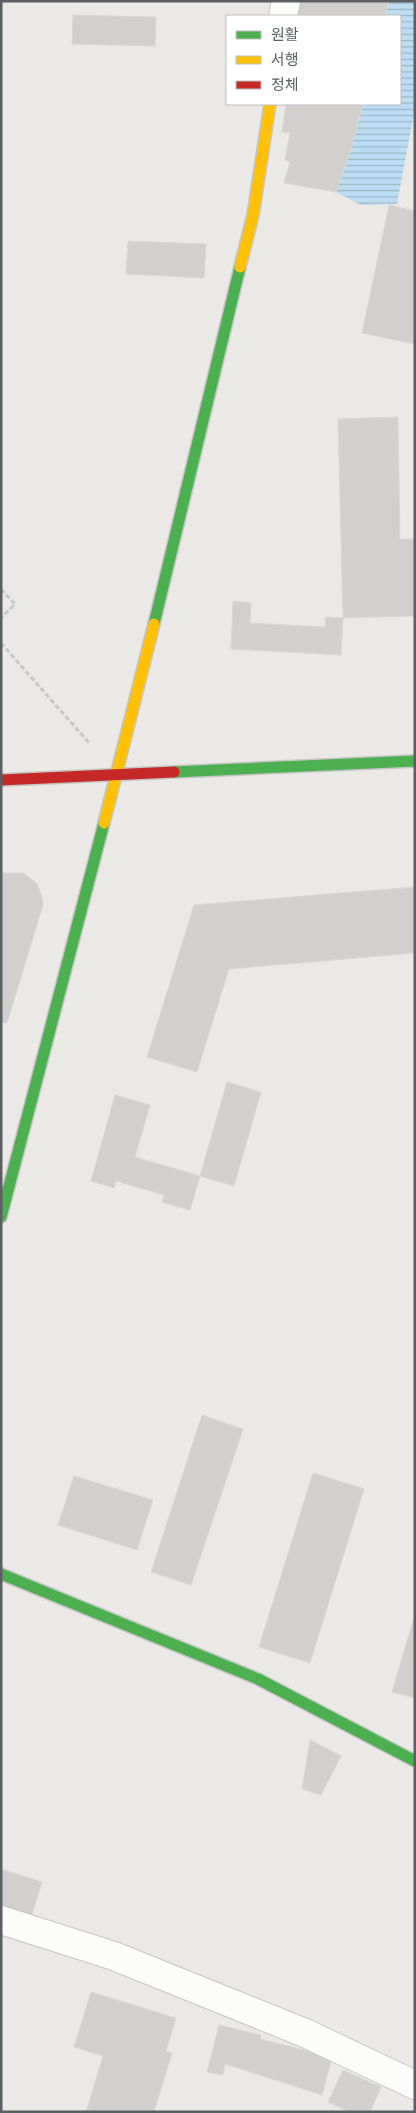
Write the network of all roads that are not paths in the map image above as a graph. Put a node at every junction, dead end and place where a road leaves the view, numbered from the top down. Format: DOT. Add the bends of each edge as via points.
graph roads {
  1 [pos="286,1"];
  2 [pos="283,15"];
  3 [pos="270,105"];
  4 [pos="415,761"];
  5 [pos="117,775"];
  6 [pos="1,780"];
  7 [pos="1,1217"];
  8 [pos="1,1574"];
  9 [pos="415,1762"];
  10 [pos="1,1920"];
  11 [pos="415,2085"];
  1 -- 2 [label="street"];
  3 -- 5 [label="street" via="253,215"];
  4 -- 5 [label="street"];
  5 -- 6 [label="street"];
  5 -- 7 [label="street"];
  8 -- 9 [label="street" via="258,1679"];
  10 -- 11 [label="street" via="114,1956 305,2033"];
}
